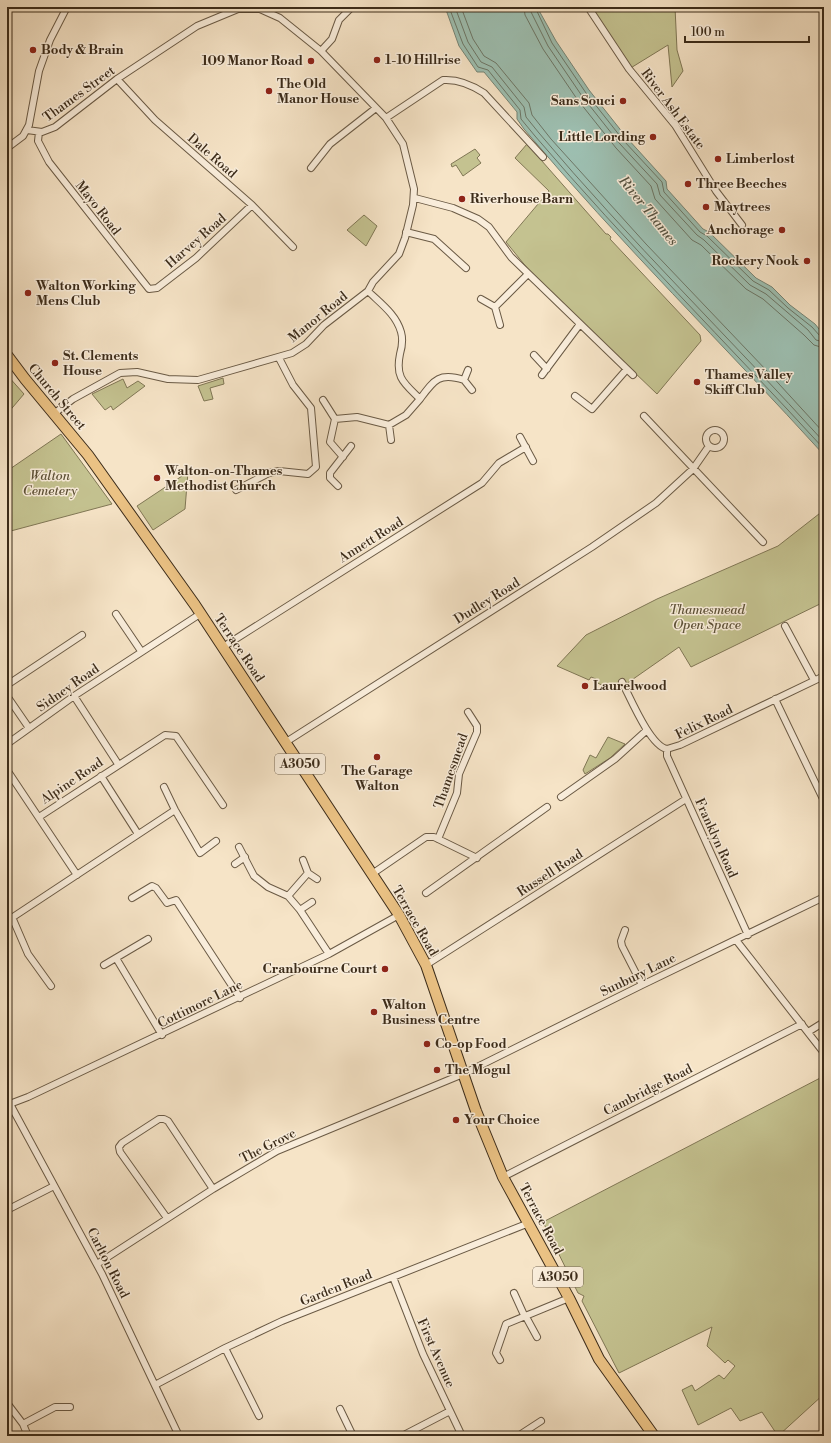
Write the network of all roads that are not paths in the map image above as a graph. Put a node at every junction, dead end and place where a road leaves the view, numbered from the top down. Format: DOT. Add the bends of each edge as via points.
graph roads {
  1 [pos="66,7"];
  2 [pos="352,7"];
  3 [pos="588,7"];
  4 [pos="246,8"];
  5 [pos="321,51"];
  6 [pos="117,79"];
  7 [pos="376,108"];
  8 [pos="386,118"];
  9 [pos="27,130"];
  10 [pos="39,132"];
  11 [pos="7,148"];
  12 [pos="543,156"];
  13 [pos="311,168"];
  14 [pos="415,198"];
  15 [pos="252,205"];
  16 [pos="742,225"];
  17 [pos="406,232"];
  18 [pos="293,247"];
  19 [pos="466,268"];
  20 [pos="528,274"];
  21 [pos="151,290"];
  22 [pos="368,291"];
  23 [pos="481,299"];
  24 [pos="495,307"];
  25 [pos="500,324"];
  26 [pos="580,324"];
  27 [pos="7,355"];
  28 [pos="534,355"];
  29 [pos="279,358"];
  30 [pos="548,369"];
  31 [pos="627,369"];
  32 [pos="468,370"];
  33 [pos="542,375"];
  34 [pos="634,375"];
  35 [pos="464,380"];
  36 [pos="472,390"];
  37 [pos="575,396"];
  38 [pos="420,399"];
  39 [pos="323,400"];
  40 [pos="55,413"];
  41 [pos="644,416"];
  42 [pos="335,419"];
  43 [pos="388,425"];
  44 [pos="520,436"];
  45 [pos="391,440"];
  46 [pos="351,446"];
  47 [pos="709,446"];
  48 [pos="526,447"];
  49 [pos="88,455"];
  50 [pos="343,457"];
  51 [pos="533,461"];
  52 [pos="693,469"];
  53 [pos="338,486"];
  54 [pos="236,490"];
  55 [pos="763,542"];
  56 [pos="116,614"];
  57 [pos="200,614"];
  58 [pos="785,626"];
  59 [pos="82,635"];
  60 [pos="223,647"];
  61 [pos="141,651"];
  62 [pos="824,676"];
  63 [pos="814,680"];
  64 [pos="622,682"];
  65 [pos="7,685"];
  66 [pos="7,696"];
  67 [pos="74,696"];
  68 [pos="775,699"];
  69 [pos="468,712"];
  70 [pos="30,728"];
  71 [pos="647,730"];
  72 [pos="286,742"];
  73 [pos="7,744"];
  74 [pos="667,749"];
  75 [pos="118,764"];
  76 [pos="7,770"];
  77 [pos="101,776"];
  78 [pos="164,786"];
  79 [pos="561,796"];
  80 [pos="686,799"];
  81 [pos="824,801"];
  82 [pos="223,805"];
  83 [pos="547,807"];
  84 [pos="174,810"];
  85 [pos="39,817"];
  86 [pos="138,834"];
  87 [pos="438,839"];
  88 [pos="216,841"];
  89 [pos="239,847"];
  90 [pos="245,857"];
  91 [pos="476,858"];
  92 [pos="303,860"];
  93 [pos="235,864"];
  94 [pos="308,873"];
  95 [pos="372,874"];
  96 [pos="77,875"];
  97 [pos="317,879"];
  98 [pos="426,892"];
  99 [pos="288,896"];
  100 [pos="824,897"];
  101 [pos="132,898"];
  102 [pos="312,902"];
  103 [pos="300,910"];
  104 [pos="399,915"];
  105 [pos="10,919"];
  106 [pos="625,930"];
  107 [pos="748,935"];
  108 [pos="148,939"];
  109 [pos="736,940"];
  110 [pos="329,954"];
  111 [pos="116,958"];
  112 [pos="104,965"];
  113 [pos="426,965"];
  114 [pos="642,985"];
  115 [pos="51,986"];
  116 [pos="240,998"];
  117 [pos="824,1022"];
  118 [pos="802,1024"];
  119 [pos="808,1032"];
  120 [pos="162,1035"];
  121 [pos="824,1053"];
  122 [pos="463,1074"];
  123 [pos="9,1105"];
  124 [pos="503,1176"];
  125 [pos="54,1186"];
  126 [pos="213,1189"];
  127 [pos="7,1210"];
  128 [pos="168,1218"];
  129 [pos="529,1223"];
  130 [pos="97,1264"];
  131 [pos="393,1277"];
  132 [pos="514,1293"];
  133 [pos="569,1298"];
  134 [pos="525,1315"];
  135 [pos="537,1337"];
  136 [pos="225,1348"];
  137 [pos="500,1360"];
  138 [pos="155,1385"];
  139 [pos="7,1403"];
  140 [pos="70,1407"];
  141 [pos="340,1409"];
  142 [pos="450,1411"];
  143 [pos="259,1416"];
  144 [pos="540,1421"];
  145 [pos="23,1424"];
  146 [pos="28,1436"];
  147 [pos="179,1436"];
  148 [pos="353,1436"];
  149 [pos="402,1436"];
  150 [pos="462,1436"];
  151 [pos="519,1436"];
  152 [pos="654,1436"];
  1 -- 9 [label="street" via="40,68"];
  2 -- 5 [label="street" via="339,20 332,39"];
  3 -- 16 [label="street, River Ash Estate" via="624,62 675,125 716,191"];
  4 -- 5 [label="street, Manor Road" via="271,13"];
  4 -- 6 [label="street, Thames Street" via="228,12 197,26"];
  5 -- 7 [label="street, Manor Road"];
  6 -- 10 [label="street, Thames Street" via="60,124"];
  6 -- 15 [label="street, Dale Road" via="155,120"];
  7 -- 8 [label="street, Manor Road"];
  7 -- 13 [label="street" via="330,144"];
  8 -- 12 [label="street" via="444,80 454,79 475,88 487,97"];
  8 -- 14 [label="street, Manor Road" via="403,144"];
  9 -- 10 [label="street, Thames Street"];
  9 -- 11 [label="street"];
  10 -- 21 [label="street, Mayo Road" via="38,141 49,162 146,288"];
  14 -- 17 [label="street, Manor Road"];
  14 -- 20 [label="street" via="440,203 478,219 489,227 511,257"];
  15 -- 18 [label="street, Dale Road"];
  15 -- 21 [label="street, Harvey Road" via="196,258"];
  17 -- 19 [label="street" via="434,239"];
  17 -- 22 [label="street, Manor Road" via="398,254"];
  20 -- 24 [label="street"];
  20 -- 26 [label="street"];
  22 -- 29 [label="street, Manor Road" via="324,325 306,344"];
  22 -- 38 [label="street" via="391,313 399,326 402,340 398,374"];
  23 -- 24 [label="street"];
  24 -- 25 [label="street"];
  26 -- 30 [label="street"];
  26 -- 31 [label="street"];
  27 -- 40 [label="main road, Church Street / A3050"];
  28 -- 30 [label="street"];
  29 -- 40 [label="street, Manor Road" via="198,380 137,372 120,373 73,399"];
  29 -- 54 [label="street" via="293,385 311,408 316,467 308,474 264,474"];
  30 -- 33 [label="street"];
  31 -- 34 [label="street"];
  31 -- 37 [label="street" via="592,410"];
  32 -- 35 [label="street"];
  35 -- 36 [label="street"];
  35 -- 38 [label="street" via="450,376 442,377 430,386"];
  38 -- 43 [label="street" via="406,415"];
  39 -- 42 [label="street"];
  40 -- 49 [label="main road, Church Street / A3050"];
  41 -- 52 [label="street"];
  42 -- 43 [label="street" via="357,417"];
  42 -- 50 [label="street" via="330,442"];
  43 -- 45 [label="street"];
  44 -- 48 [label="street"];
  46 -- 50 [label="street"];
  47 -- 52 [label="street, Dudley Road"];
  48 -- 51 [label="street"];
  48 -- 60 [label="street, Annett Road" via="499,463 482,483"];
  49 -- 57 [label="main road, Terrace Road / A3050"];
  50 -- 53 [label="street" via="330,473 330,478"];
  52 -- 55 [label="street"];
  52 -- 72 [label="street, Dudley Road" via="656,503 592,547"];
  56 -- 61 [label="street"];
  57 -- 60 [label="main road, Terrace Road / A3050"];
  57 -- 61 [label="street, Sidney Road"];
  58 -- 63 [label="street"];
  59 -- 65 [label="street"];
  60 -- 72 [label="main road, Terrace Road / A3050"];
  61 -- 67 [label="street, Sidney Road"];
  62 -- 63 [label="street, Felix Road"];
  63 -- 68 [label="street, Felix Road"];
  64 -- 71 [label="street, Felix Road"];
  66 -- 70 [label="street"];
  67 -- 70 [label="street, Sidney Road"];
  67 -- 75 [label="street, Alpine Road"];
  68 -- 74 [label="street, Felix Road" via="680,746"];
  68 -- 81 [label="street"];
  69 -- 87 [label="street, Thamesmead" via="477,726 476,732 459,774 457,793"];
  70 -- 73 [label="street, Sidney Road"];
  71 -- 74 [label="street, Felix Road" via="658,744"];
  71 -- 79 [label="street" via="615,759"];
  72 -- 95 [label="main road, Terrace Road / A3050"];
  74 -- 80 [label="street, Franklyn Road" via="667,756"];
  75 -- 77 [label="street, Alpine Road"];
  75 -- 82 [label="street, Alpine Road" via="165,735 176,736"];
  76 -- 85 [label="street"];
  77 -- 85 [label="street, Alpine Road"];
  77 -- 86 [label="street"];
  78 -- 84 [label="street"];
  80 -- 107 [label="street, Franklyn Road"];
  80 -- 113 [label="street, Russell Road"];
  83 -- 91 [label="street"];
  84 -- 86 [label="street"];
  84 -- 88 [label="street" via="200,854"];
  85 -- 96 [label="street"];
  86 -- 96 [label="street"];
  87 -- 91 [label="street"];
  87 -- 95 [label="street" via="422,839"];
  89 -- 90 [label="street"];
  90 -- 93 [label="street"];
  90 -- 99 [label="street" via="254,876 268,887"];
  91 -- 98 [label="street"];
  92 -- 94 [label="street"];
  94 -- 97 [label="street"];
  94 -- 99 [label="street"];
  95 -- 104 [label="main road, Terrace Road / A3050"];
  96 -- 105 [label="street"];
  99 -- 103 [label="street"];
  100 -- 107 [label="street, Sunbury Lane"];
  101 -- 116 [label="street" via="152,886 167,903 176,900"];
  102 -- 103 [label="street"];
  103 -- 110 [label="street"];
  104 -- 110 [label="street, Cottimore Lane"];
  104 -- 113 [label="main road, Terrace Road / A3050"];
  105 -- 115 [label="street" via="28,954"];
  106 -- 114 [label="street" via="621,940 622,946"];
  107 -- 109 [label="street, Sunbury Lane"];
  108 -- 111 [label="street"];
  109 -- 114 [label="street, Sunbury Lane"];
  109 -- 118 [label="street"];
  110 -- 116 [label="street, Cottimore Lane"];
  111 -- 112 [label="street"];
  111 -- 120 [label="street"];
  113 -- 122 [label="main road, Terrace Road / A3050"];
  114 -- 122 [label="street, Sunbury Lane"];
  116 -- 120 [label="street, Cottimore Lane"];
  117 -- 119 [label="street"];
  118 -- 119 [label="street"];
  118 -- 124 [label="street, Cambridge Road"];
  119 -- 121 [label="street"];
  120 -- 123 [label="street, Cottimore Lane"];
  122 -- 124 [label="main road, Terrace Road / A3050"];
  122 -- 126 [label="street, The Grove" via="277,1151"];
  123 -- 125 [label="street, Carlton Road"];
  124 -- 129 [label="main road, Terrace Road / A3050"];
  125 -- 127 [label="street"];
  125 -- 130 [label="street, Carlton Road"];
  126 -- 128 [label="street, The Grove"];
  126 -- 128 [label="street" via="168,1121 164,1118 159,1119 119,1147 120,1152"];
  128 -- 130 [label="street, The Grove"];
  129 -- 131 [label="street, Garden Road"];
  129 -- 133 [label="main road, Terrace Road / A3050"];
  130 -- 138 [label="street, Carlton Road"];
  131 -- 136 [label="street, Garden Road" via="282,1321"];
  131 -- 142 [label="street, First Avenue" via="423,1354"];
  132 -- 134 [label="street"];
  133 -- 134 [label="street"];
  133 -- 152 [label="main road, Terrace Road / A3050" via="599,1359"];
  134 -- 135 [label="street"];
  134 -- 137 [label="street" via="506,1324 496,1353"];
  136 -- 138 [label="street, Garden Road"];
  136 -- 143 [label="street"];
  138 -- 147 [label="street, Carlton Road"];
  139 -- 145 [label="street"];
  140 -- 145 [label="street" via="55,1407"];
  141 -- 148 [label="street"];
  142 -- 149 [label="street"];
  142 -- 150 [label="street, First Avenue"];
  144 -- 151 [label="street"];
  145 -- 146 [label="street"];
}
